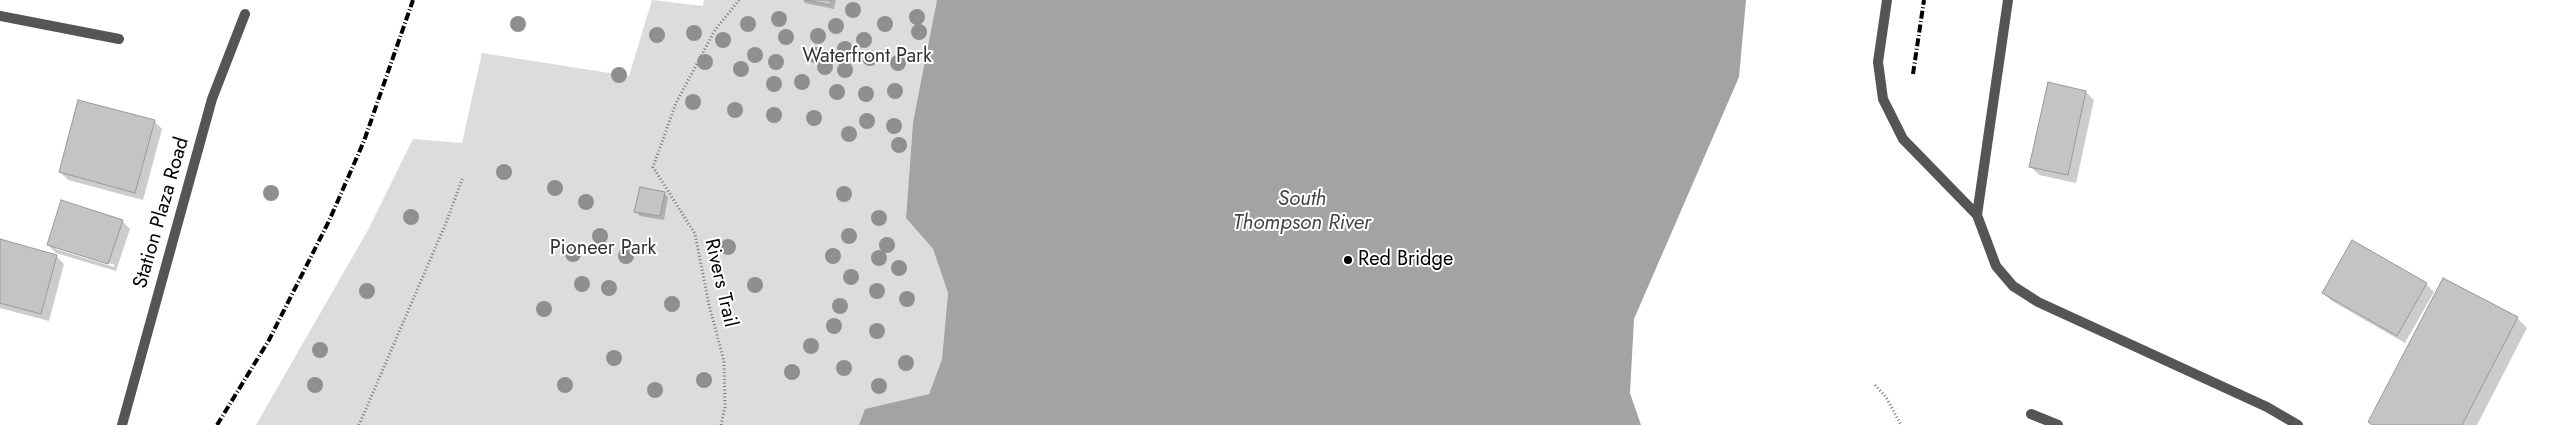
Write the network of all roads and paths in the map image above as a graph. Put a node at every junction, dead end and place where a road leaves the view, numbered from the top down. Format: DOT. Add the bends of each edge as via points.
graph roads {
  1 [pos="739,0"];
  2 [pos="1887,0"];
  3 [pos="2008,0"];
  4 [pos="245,14"];
  5 [pos="0,16"];
  6 [pos="119,39"];
  7 [pos="463,177"];
  8 [pos="1977,215"];
  9 [pos="1875,385"];
  10 [pos="2032,414"];
  11 [pos="122,425"];
  12 [pos="359,425"];
  13 [pos="721,425"];
  14 [pos="1901,425"];
  15 [pos="2058,425"];
  16 [pos="2298,425"];
  1 -- 13 [label="path, Rivers Trail" via="715,30 676,102 653,167 695,234 724,361 725,407"];
  2 -- 8 [label="street" via="1878,62 1883,99 1903,139"];
  3 -- 8 [label="street"];
  4 -- 11 [label="street, Station Plaza Road" via="212,99"];
  5 -- 6 [label="street"];
  7 -- 12 [label="path"];
  8 -- 16 [label="street" via="1996,266 2014,286 2038,302 2267,407"];
  9 -- 14 [label="path" via="1886,397"];
  10 -- 15 [label="street"];
}
